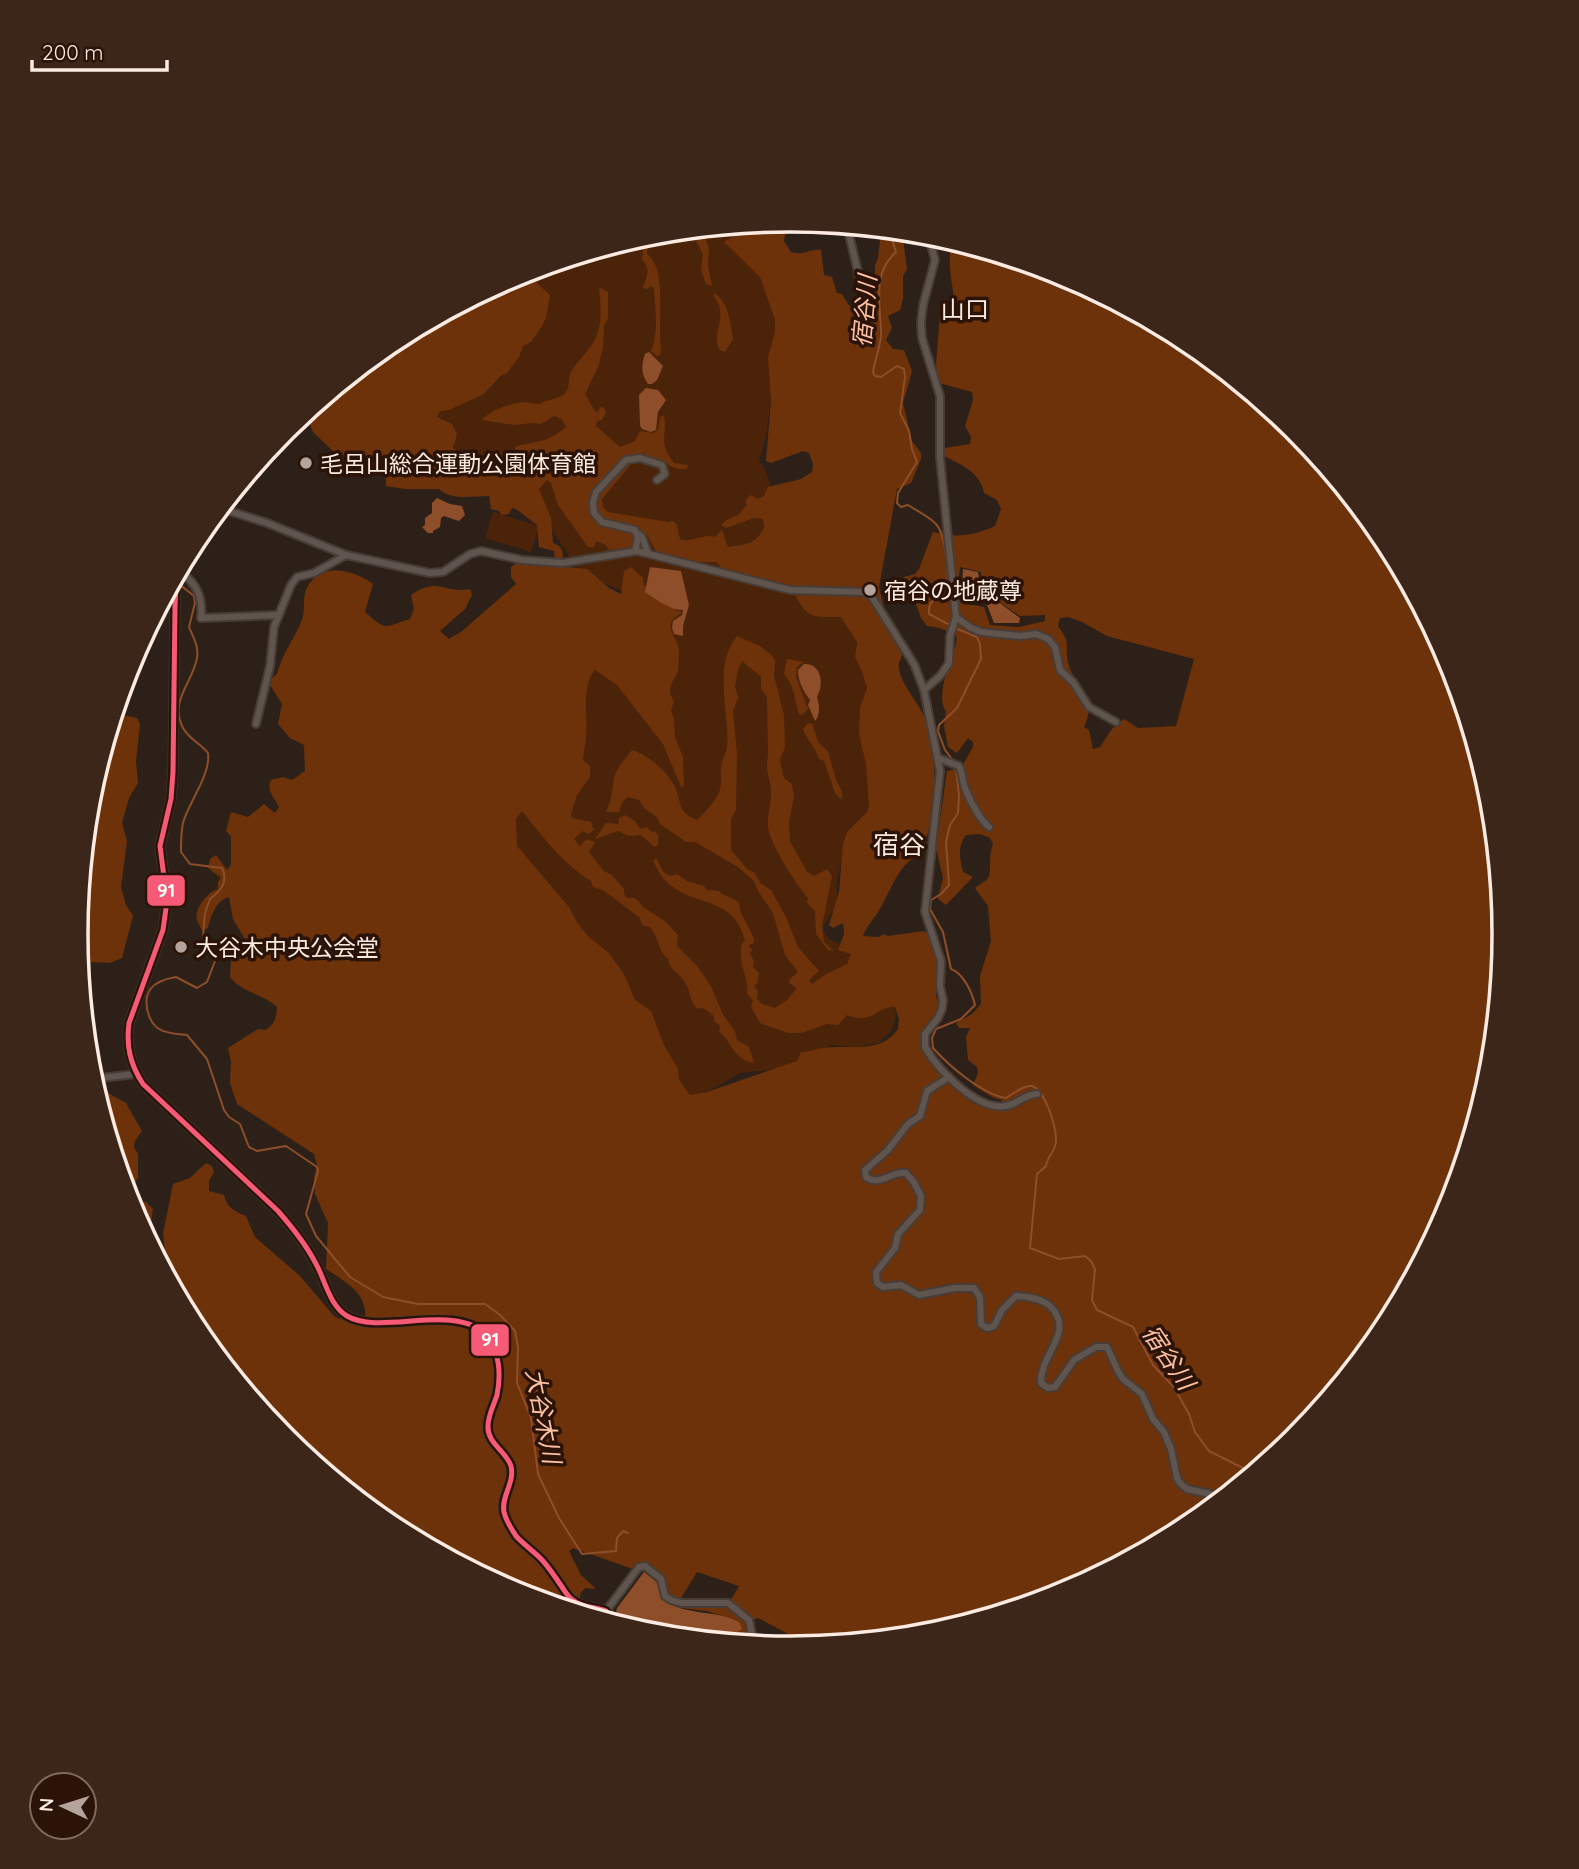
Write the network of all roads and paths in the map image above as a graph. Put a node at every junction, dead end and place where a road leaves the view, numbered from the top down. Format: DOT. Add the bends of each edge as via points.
graph roads {
  1 [pos="848,235"];
  2 [pos="932,247"];
  3 [pos="865,301"];
  4 [pos="657,480"];
  5 [pos="230,511"];
  6 [pos="637,533"];
  7 [pos="635,551"];
  8 [pos="648,553"];
  9 [pos="346,555"];
  10 [pos="183,582"];
  11 [pos="178,591"];
  12 [pos="279,615"];
  13 [pos="956,617"];
  14 [pos="924,690"];
  15 [pos="1116,722"];
  16 [pos="256,724"];
  17 [pos="937,758"];
  18 [pos="989,827"];
  19 [pos="136,1074"];
  20 [pos="949,1077"];
  21 [pos="102,1078"];
  22 [pos="1037,1094"];
  23 [pos="1212,1494"];
  24 [pos="577,1603"];
  25 [pos="586,1606"];
  26 [pos="606,1611"];
  27 [pos="752,1635"];
  1 -- 3 [label="street"];
  2 -- 13 [label="street" via="935,260 923,305 922,330 940,396 940,458"];
  4 -- 6 [label="street" via="665,474 662,464 631,458 594,496 594,513 602,522"];
  5 -- 9 [label="street"];
  6 -- 7 [label="street"];
  6 -- 8 [label="street"];
  7 -- 8 [label="street"];
  7 -- 9 [label="street" via="564,563 477,551 434,573"];
  8 -- 14 [label="street" via="790,590 863,592 872,597 907,652"];
  9 -- 12 [label="street" via="298,577"];
  10 -- 12 [label="street" via="199,592 201,618"];
  11 -- 19 [label="main road" via="173,772 160,846 166,914 129,1023 128,1048"];
  12 -- 16 [label="street"];
  13 -- 14 [label="street" via="949,663"];
  13 -- 15 [label="street" via="981,632 1036,634 1048,639 1055,647 1060,670 1089,706"];
  14 -- 17 [label="street"];
  17 -- 18 [label="street" via="959,766 981,821"];
  17 -- 20 [label="street" via="940,785 925,912 941,961 943,1000 925,1034 925,1047"];
  19 -- 21 [label="street"];
  19 -- 24 [label="main road" via="293,1228 331,1297 347,1316 364,1322 456,1322 486,1335 499,1376 488,1428 512,1472 503,1509 507,1522"];
  20 -- 22 [label="street" via="973,1097 997,1106"];
  20 -- 23 [label="street" via="927,1091 920,1115 865,1170 873,1181 906,1173 922,1202 876,1272 877,1283 883,1287 901,1284 919,1294 974,1288 980,1297 981,1324 987,1328 994,1326 1016,1296 1045,1302 1062,1326 1041,1382 1055,1387 1074,1360 1096,1347 1107,1347 1123,1379 1142,1394 1166,1435 1180,1483"];
  25 -- 26 [label="main road"];
  26 -- 27 [label="street" via="639,1567 645,1566 661,1579 671,1600 726,1603 749,1620"];
}
